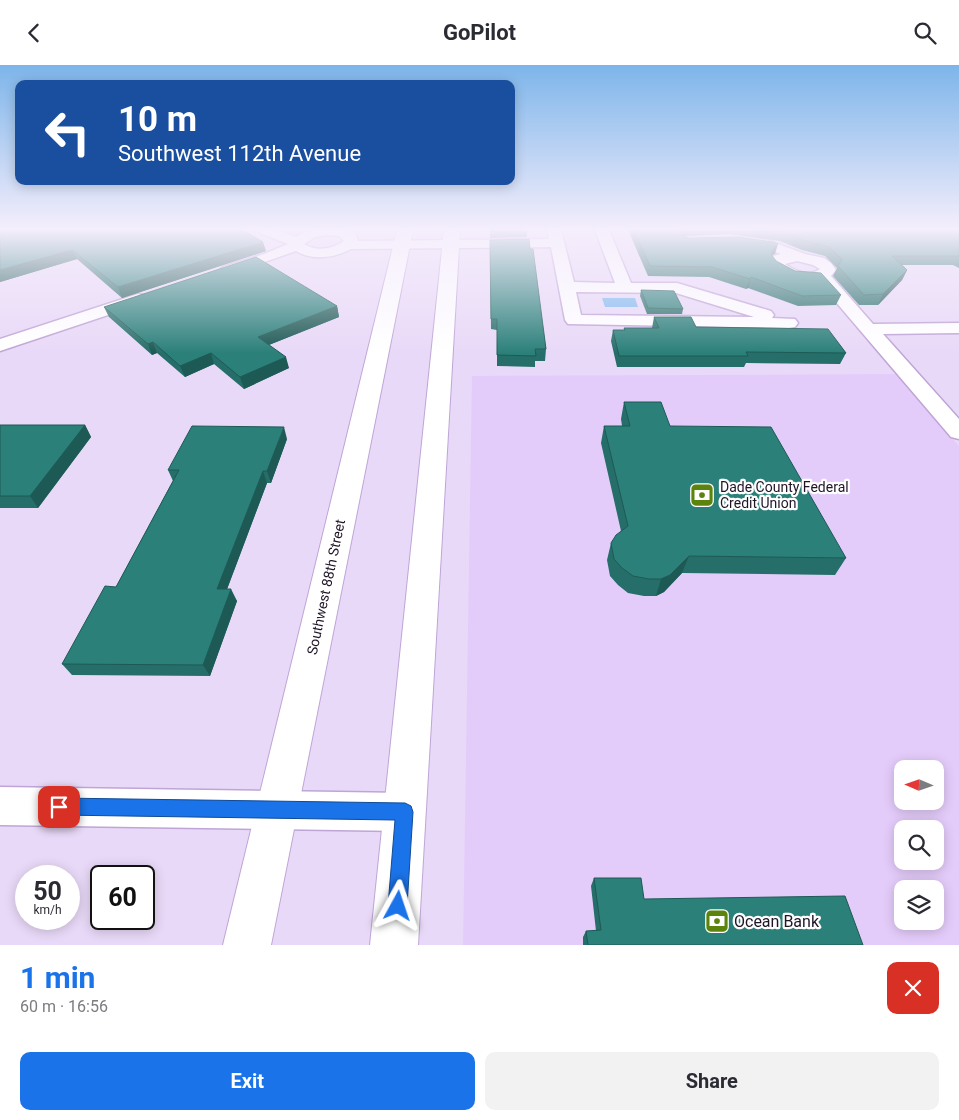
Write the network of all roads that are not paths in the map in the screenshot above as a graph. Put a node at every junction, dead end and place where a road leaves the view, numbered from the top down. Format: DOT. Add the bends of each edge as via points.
graph roads {
  1 [pos="224,271"];
  2 [pos="396,271"];
  3 [pos="449,271"];
  4 [pos="564,271"];
  5 [pos="619,271"];
  6 [pos="787,271"];
  7 [pos="827,271"];
  8 [pos="215,274"];
  9 [pos="822,276"];
  10 [pos="568,287"];
  11 [pos="625,287"];
  12 [pos="150,295"];
  13 [pos="712,297"];
  14 [pos="700,321"];
  15 [pos="959,328"];
  16 [pos="867,329"];
  17 [pos="0,345"];
  18 [pos="959,432"];
  19 [pos="0,806"];
  20 [pos="277,810"];
  21 [pos="405,812"];
  22 [pos="247,945"];
  23 [pos="394,945"];
  1 -- 8 [label="street"];
  2 -- 20 [label="main road, Southwest 88th Street"];
  3 -- 21 [label="main road"];
  4 -- 10 [label="street"];
  5 -- 11 [label="street"];
  6 -- 9 [label="street" via="808,277"];
  7 -- 9 [label="street"];
  9 -- 16 [label="street"];
  10 -- 11 [label="street"];
  10 -- 14 [label="street" via="574,321"];
  11 -- 13 [label="street" via="677,288"];
  12 -- 17 [label="street"];
  13 -- 14 [label="street"];
  13 -- 14 [label="street" via="789,323"];
  15 -- 16 [label="street"];
  16 -- 18 [label="street"];
  19 -- 20 [label="street"];
  20 -- 21 [label="street"];
  20 -- 22 [label="main road, Southwest 88th Street"];
  21 -- 23 [label="main road"];
}
